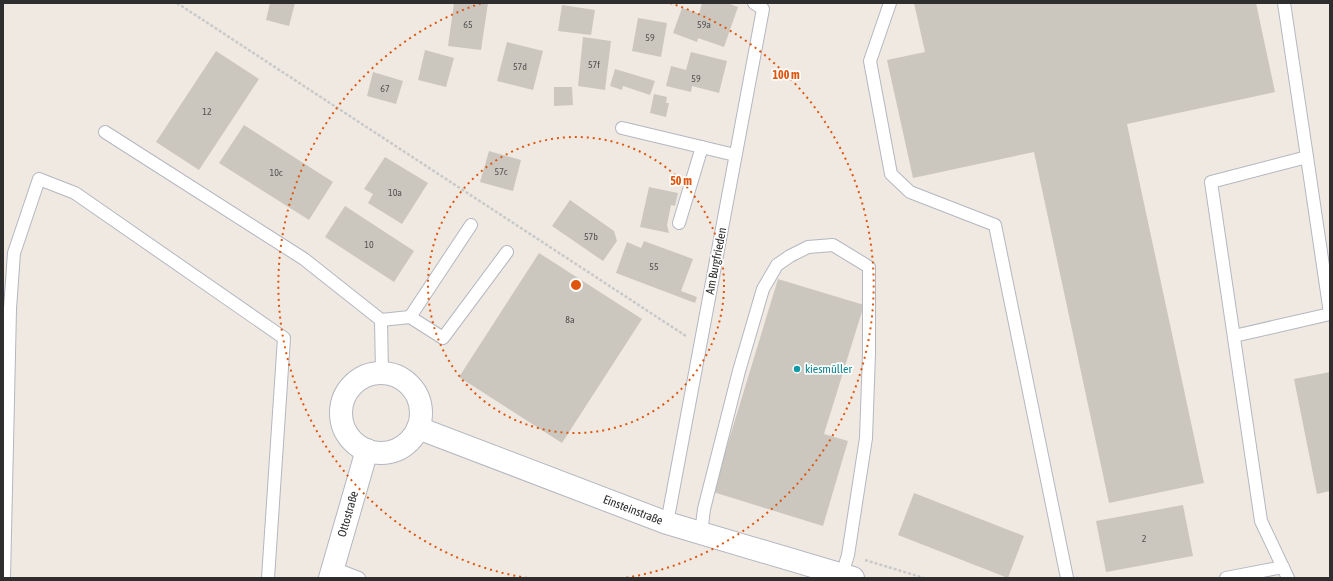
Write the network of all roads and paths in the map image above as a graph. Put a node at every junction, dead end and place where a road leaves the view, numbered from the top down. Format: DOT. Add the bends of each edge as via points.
graph roads {
  1 [pos="177,3"];
  2 [pos="754,3"];
  3 [pos="890,3"];
  4 [pos="1284,3"];
  5 [pos="622,128"];
  6 [pos="105,132"];
  7 [pos="702,147"];
  8 [pos="735,155"];
  9 [pos="1307,157"];
  10 [pos="679,223"];
  11 [pos="471,225"];
  12 [pos="507,252"];
  13 [pos="1330,313"];
  14 [pos="410,317"];
  15 [pos="380,320"];
  16 [pos="1234,336"];
  17 [pos="700,345"];
  18 [pos="382,373"];
  19 [pos="418,428"];
  20 [pos="367,450"];
  21 [pos="667,523"];
  22 [pos="701,533"];
  23 [pos="1283,567"];
  24 [pos="331,573"];
  25 [pos="846,577"];
  26 [pos="4,578"];
  27 [pos="268,578"];
  28 [pos="359,578"];
  29 [pos="1067,578"];
  30 [pos="1226,578"];
  31 [pos="1288,578"];
  1 -- 17 [label="path"];
  2 -- 8 [label="lane, Am Burgfrieden" via="763,8"];
  3 -- 29 [label="lane" via="870,60 891,174 910,192 995,225"];
  4 -- 9 [label="lane"];
  5 -- 7 [label="lane"];
  6 -- 15 [label="lane" via="304,259"];
  7 -- 8 [label="lane"];
  7 -- 10 [label="lane"];
  8 -- 17 [label="lane, Am Burgfrieden"];
  9 -- 13 [label="lane"];
  9 -- 16 [label="lane" via="1211,182"];
  11 -- 14 [label="lane"];
  12 -- 14 [label="lane" via="444,338"];
  13 -- 16 [label="lane"];
  14 -- 15 [label="lane"];
  15 -- 18 [label="lane"];
  16 -- 23 [label="lane" via="1261,521"];
  17 -- 21 [label="lane, Am Burgfrieden"];
  18 -- 19 [label="street" via="401,378 411,386 418,397 421,410"];
  18 -- 20 [label="street" via="363,377 352,385 341,409 342,422 348,434 356,444"];
  19 -- 20 [label="street" via="405,445 380,453"];
  19 -- 21 [label="street, Einsteinstraße"];
  20 -- 24 [label="street, Ottostraße"];
  21 -- 22 [label="street, Einsteinstraße"];
  22 -- 25 [label="street, Einsteinstraße"];
  22 -- 25 [label="lane" via="704,509 739,370 763,288 777,265 790,256 808,247 833,245 869,267 866,438"];
  23 -- 30 [label="lane"];
  23 -- 31 [label="lane"];
  24 -- 28 [label="lane"];
  26 -- 27 [label="lane" via="10,309 14,253 39,179 75,193 284,338"];
}
